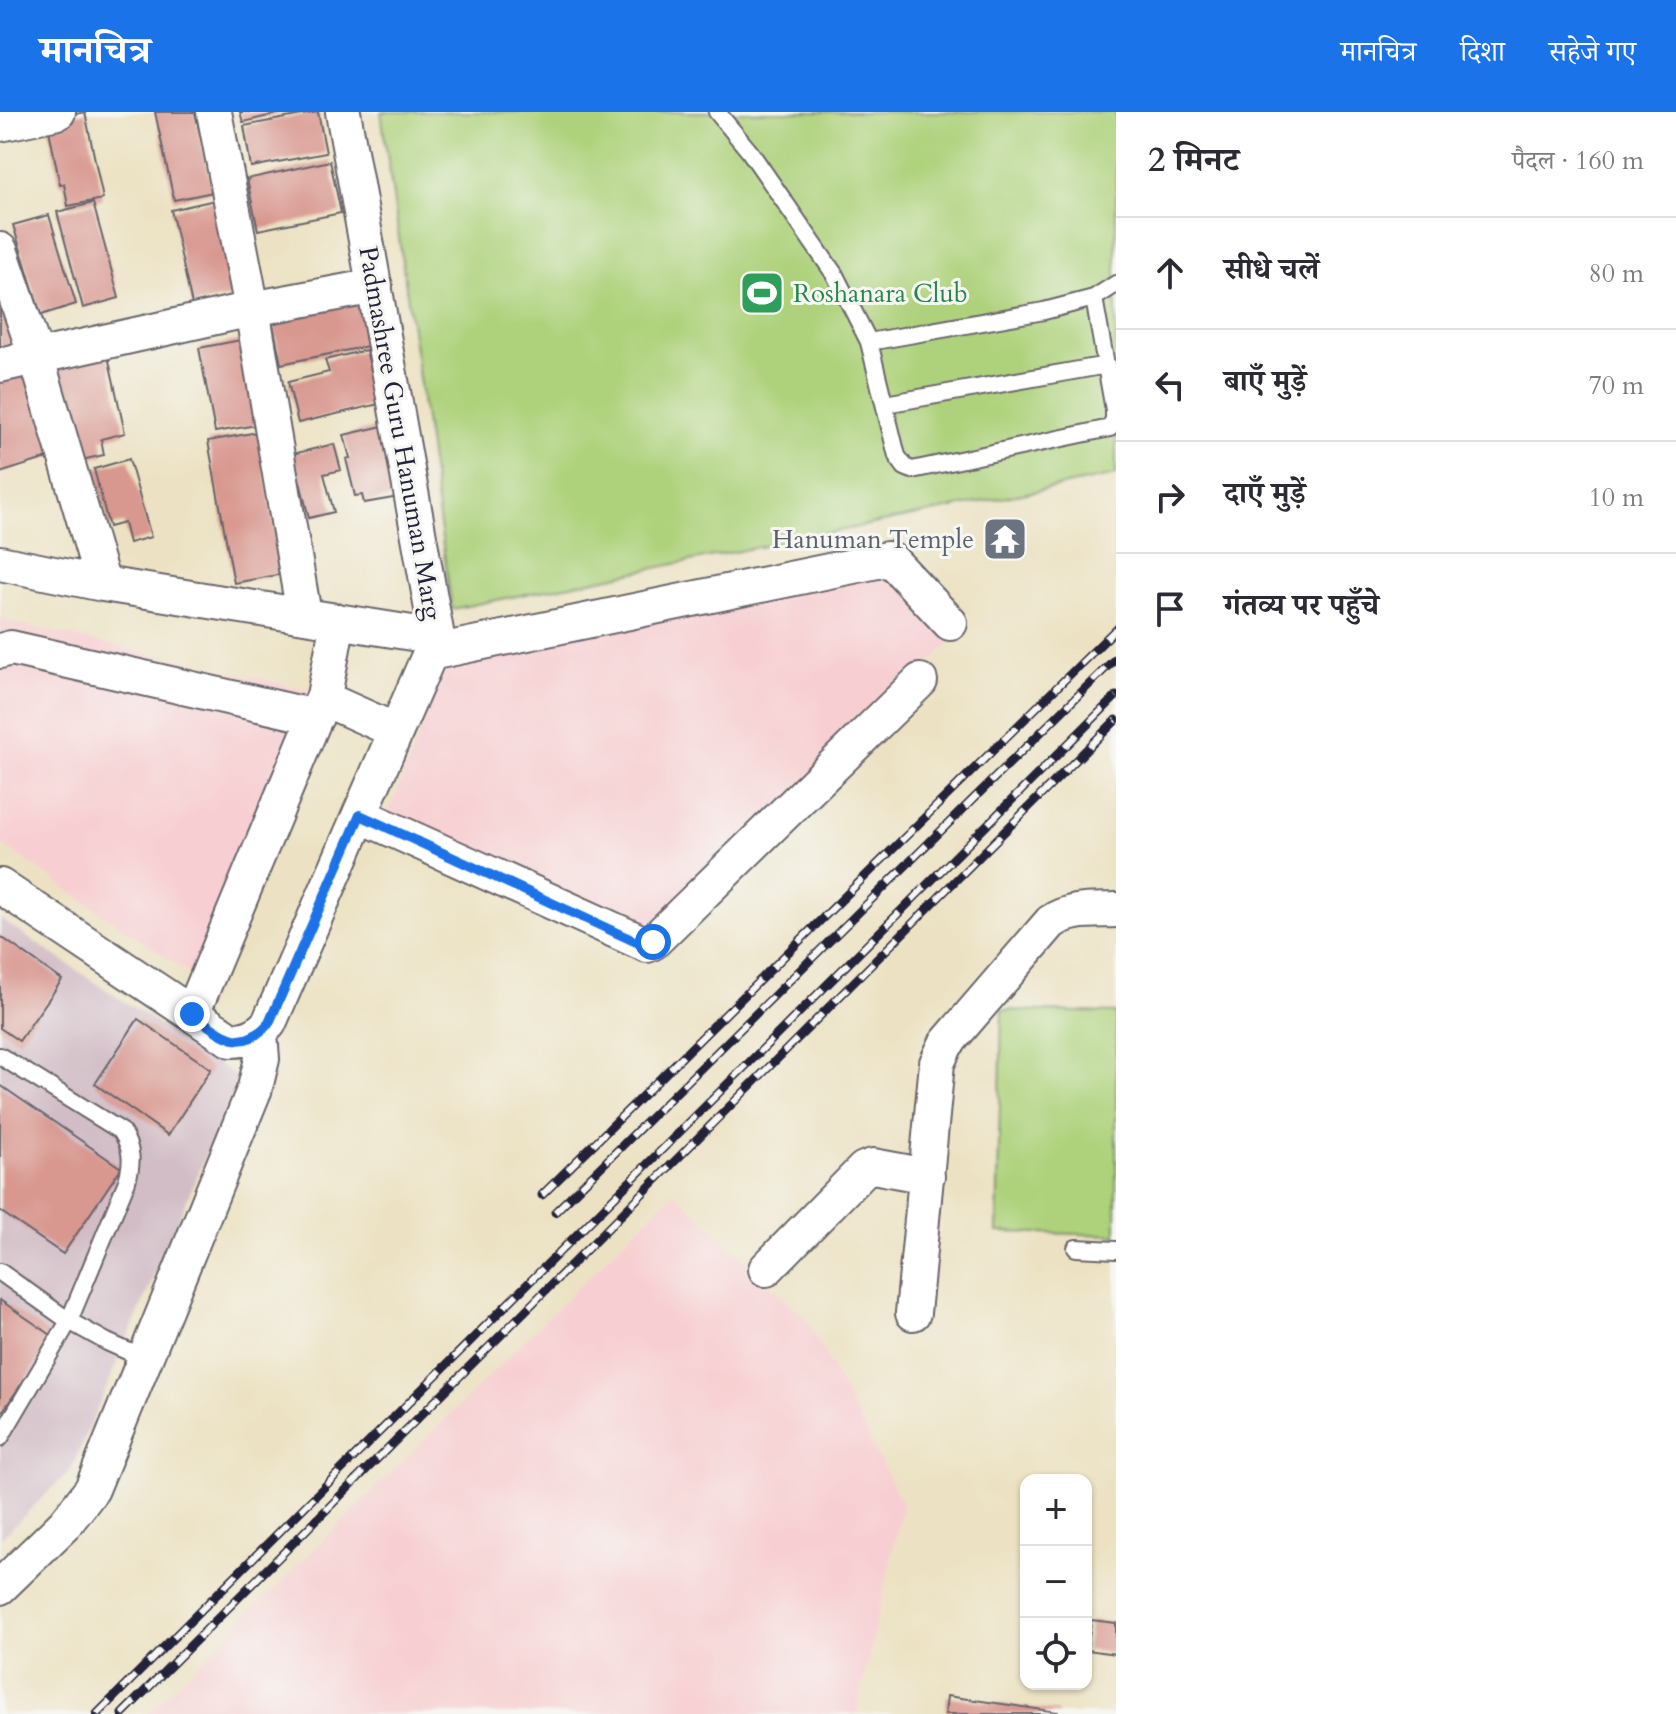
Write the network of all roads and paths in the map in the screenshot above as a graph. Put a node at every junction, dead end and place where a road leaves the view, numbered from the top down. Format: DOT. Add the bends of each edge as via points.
graph roads {
  1 [pos="58,112"];
  2 [pos="214,112"];
  3 [pos="343,112"];
  4 [pos="717,112"];
  5 [pos="0,124"];
  6 [pos="0,250"];
  7 [pos="1116,284"];
  8 [pos="375,286"];
  9 [pos="1094,298"];
  10 [pos="252,309"];
  11 [pos="869,342"];
  12 [pos="36,356"];
  13 [pos="0,365"];
  14 [pos="1107,365"];
  15 [pos="885,404"];
  16 [pos="0,563"];
  17 [pos="103,584"];
  18 [pos="304,615"];
  19 [pos="338,621"];
  20 [pos="950,623"];
  21 [pos="434,645"];
  22 [pos="0,651"];
  23 [pos="920,681"];
  24 [pos="320,706"];
  25 [pos="396,731"];
  26 [pos="360,815"];
  27 [pos="0,886"];
  28 [pos="1116,910"];
  29 [pos="192,1014"];
  30 [pos="260,1033"];
  31 [pos="0,1056"];
  32 [pos="927,1176"];
  33 [pos="1076,1248"];
  34 [pos="1116,1250"];
  35 [pos="766,1269"];
  36 [pos="0,1272"];
  37 [pos="913,1313"];
  38 [pos="69,1321"];
  39 [pos="145,1359"];
  40 [pos="0,1438"];
  41 [pos="0,1587"];
  1 -- 5 [label="street"];
  2 -- 10 [label="street"];
  3 -- 8 [label="street, Padmashree Guru Hanuman Marg"];
  4 -- 11 [label="lane" via="835,275"];
  6 -- 12 [label="street"];
  7 -- 9 [label="lane"];
  8 -- 10 [label="street"];
  8 -- 21 [label="street, Padmashree Guru Hanuman Marg"];
  9 -- 11 [label="lane"];
  9 -- 14 [label="lane"];
  10 -- 12 [label="street"];
  10 -- 18 [label="street"];
  11 -- 15 [label="lane"];
  12 -- 13 [label="street"];
  12 -- 17 [label="street"];
  14 -- 15 [label="lane"];
  14 -- 15 [label="lane" via="1114,410 1110,428 912,470 897,456"];
  16 -- 17 [label="street"];
  17 -- 18 [label="street"];
  18 -- 19 [label="street"];
  19 -- 21 [label="street"];
  19 -- 24 [label="street"];
  20 -- 21 [label="street" via="887,559"];
  21 -- 25 [label="street, Padmashree Guru Hanuman Marg"];
  22 -- 24 [label="street" via="11,648"];
  23 -- 26 [label="street" via="647,945"];
  24 -- 25 [label="street" via="337,705"];
  24 -- 29 [label="street"];
  25 -- 26 [label="street, Padmashree Guru Hanuman Marg"];
  26 -- 30 [label="street, Padmashree Guru Hanuman Marg" via="269,1023"];
  27 -- 29 [label="street"];
  28 -- 32 [label="street" via="1073,911 1051,922 946,1044 937,1063"];
  29 -- 30 [label="street" via="231,1040"];
  30 -- 39 [label="street" via="262,1059 255,1088"];
  31 -- 38 [label="lane" via="121,1131 128,1142 127,1181"];
  32 -- 35 [label="street" via="864,1169"];
  32 -- 37 [label="street"];
  33 -- 34 [label="lane"];
  36 -- 38 [label="lane"];
  38 -- 39 [label="lane"];
  38 -- 40 [label="lane"];
  39 -- 41 [label="street" via="92,1489 65,1524"];
}
